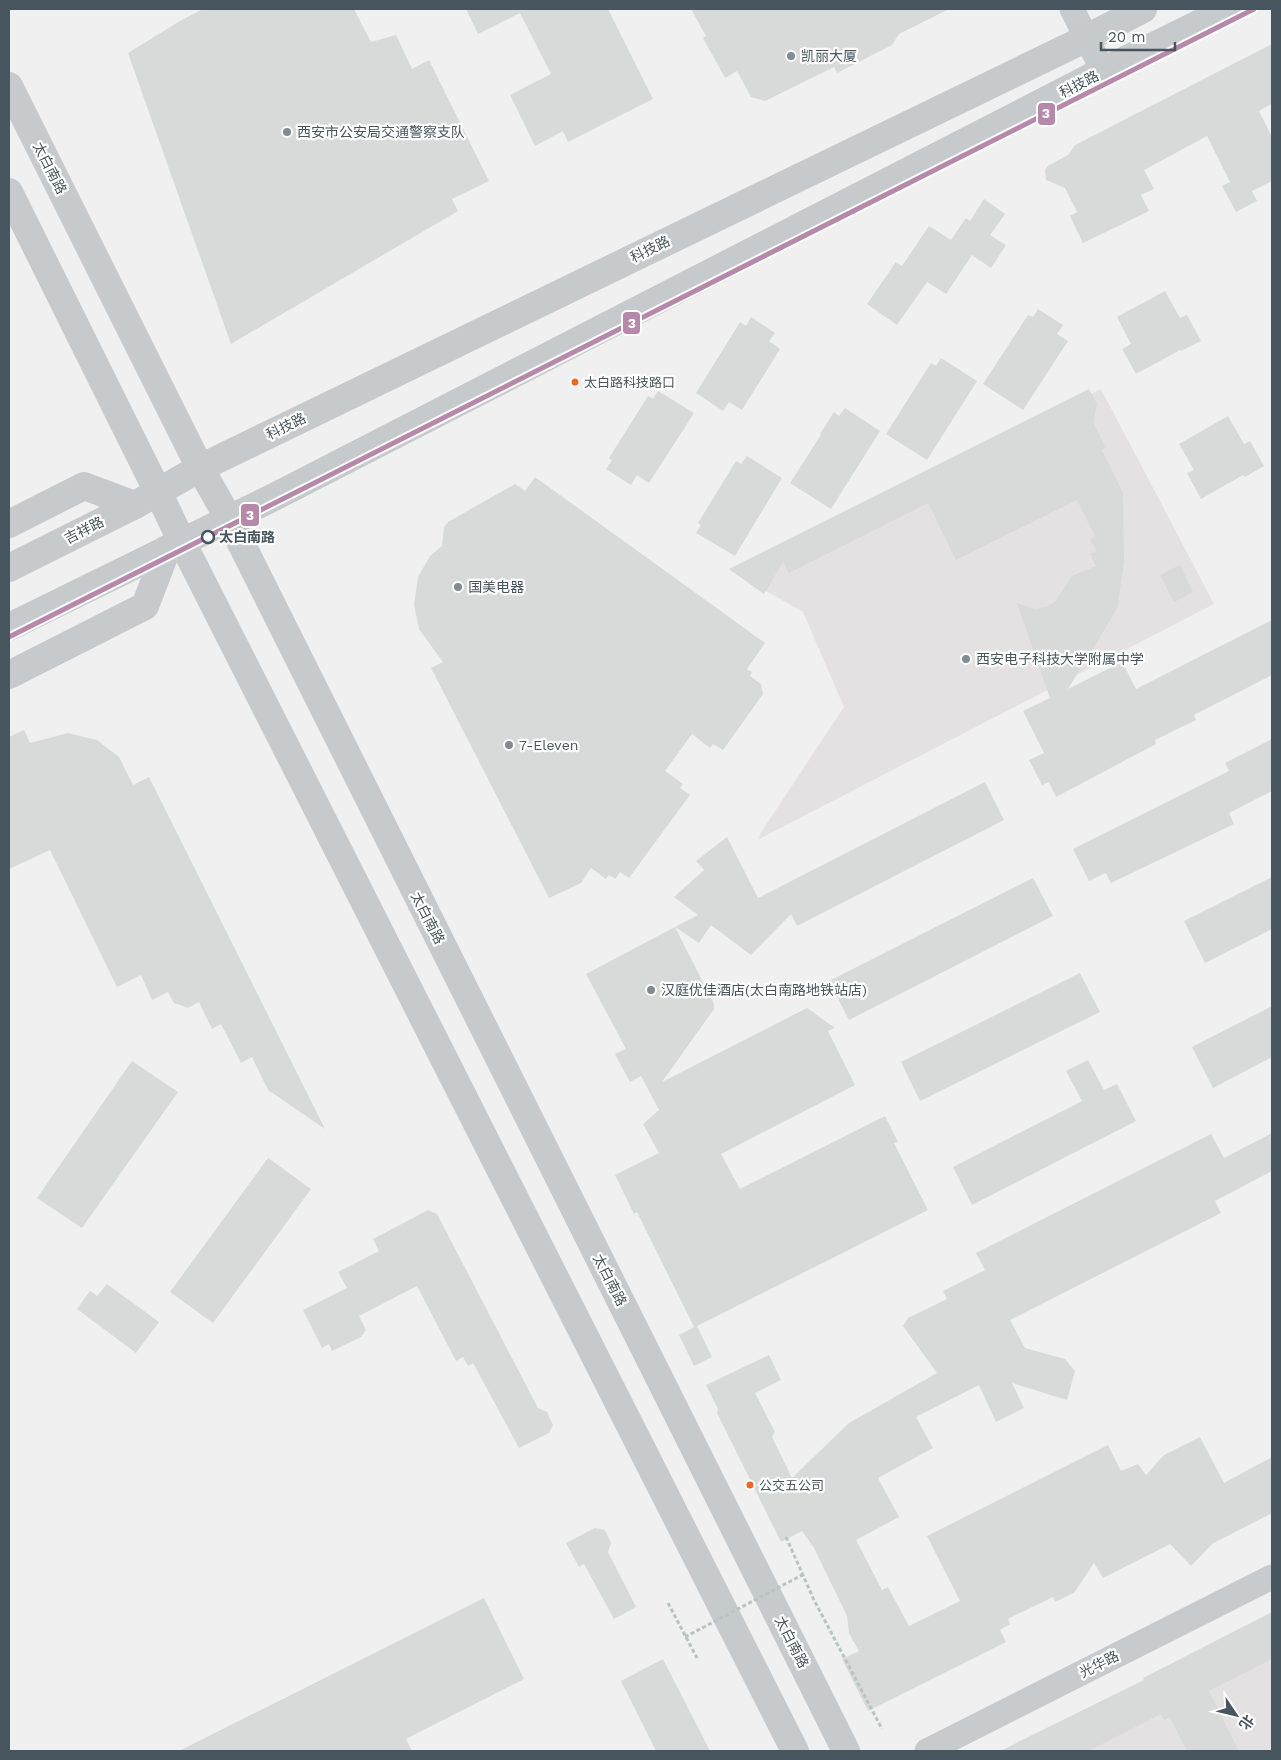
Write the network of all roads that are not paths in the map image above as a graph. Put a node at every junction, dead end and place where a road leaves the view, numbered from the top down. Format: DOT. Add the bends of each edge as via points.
graph roads {
  1 [pos="1072,9"];
  2 [pos="1143,9"];
  3 [pos="1229,9"];
  4 [pos="1086,38"];
  5 [pos="1103,71"];
  6 [pos="9,86"];
  7 [pos="9,192"];
  8 [pos="200,468"];
  9 [pos="158,492"];
  10 [pos="135,505"];
  11 [pos="228,520"];
  12 [pos="9,524"];
  13 [pos="174,545"];
  14 [pos="9,568"];
  15 [pos="9,627"];
  16 [pos="9,675"];
  17 [pos="1272,1577"];
  18 [pos="795,1751"];
  19 [pos="846,1751"];
  20 [pos="927,1751"];
  1 -- 4 [label="street"];
  2 -- 4 [label="main road, 科技路"];
  3 -- 5 [label="main road, 科技路"];
  4 -- 5 [label="street"];
  4 -- 8 [label="main road, 科技路"];
  5 -- 11 [label="main road, 科技路"];
  6 -- 8 [label="main road, 太白南路"];
  7 -- 9 [label="main road"];
  8 -- 9 [label="main road, 科技路"];
  8 -- 11 [label="main road, 太白南路"];
  9 -- 10 [label="main road, 吉祥路"];
  9 -- 13 [label="main road"];
  10 -- 12 [label="main road" via="84,486"];
  10 -- 14 [label="main road, 吉祥路"];
  11 -- 13 [label="main road, 科技路"];
  11 -- 19 [label="main road, 太白南路"];
  13 -- 15 [label="main road"];
  13 -- 16 [label="main road" via="145,606"];
  13 -- 18 [label="main road"];
  17 -- 20 [label="street, 光华路"];
}
